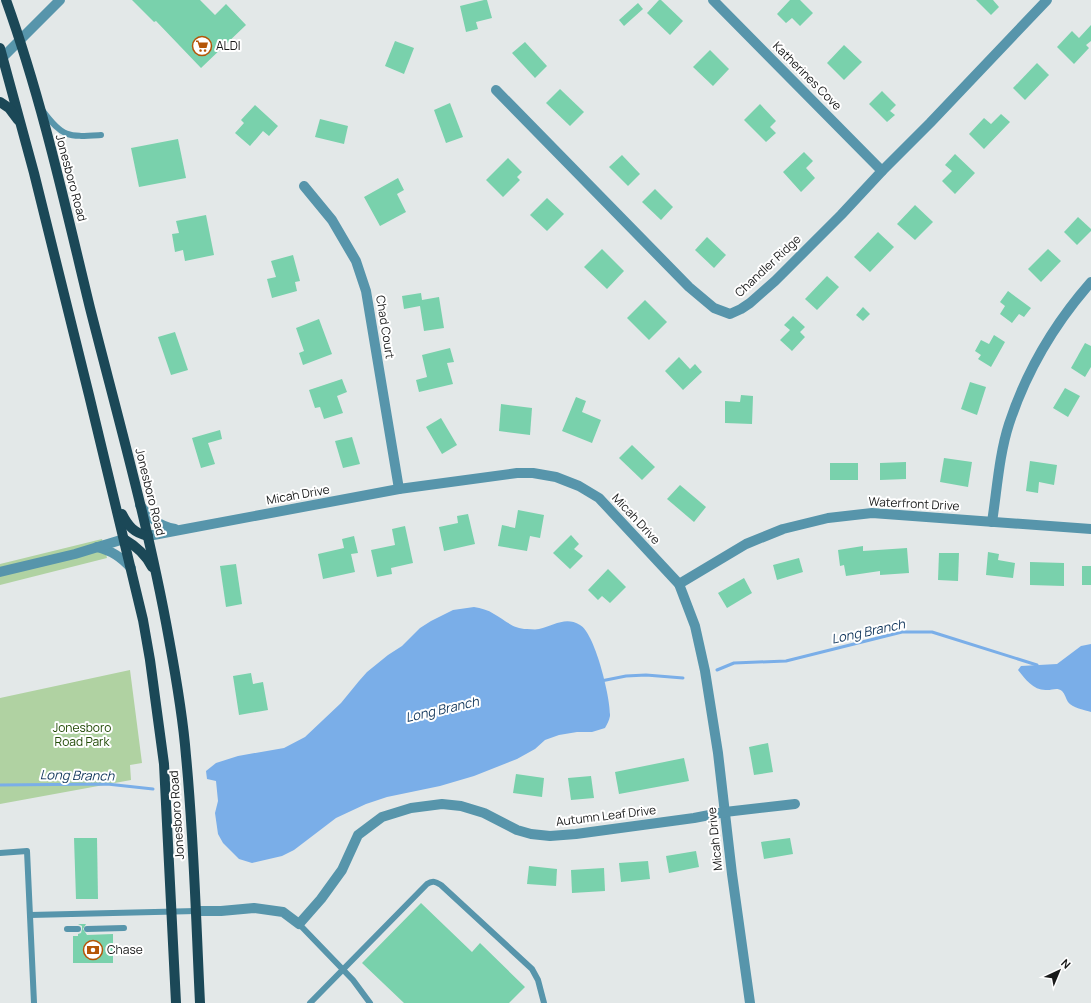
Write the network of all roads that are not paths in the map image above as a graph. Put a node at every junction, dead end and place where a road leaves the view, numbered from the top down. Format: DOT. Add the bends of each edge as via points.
graph roads {
  1 [pos="6,0"];
  2 [pos="60,0"];
  3 [pos="713,0"];
  4 [pos="1047,0"];
  5 [pos="21,40"];
  6 [pos="1,56"];
  7 [pos="496,90"];
  8 [pos="0,102"];
  9 [pos="38,104"];
  10 [pos="21,125"];
  11 [pos="101,135"];
  12 [pos="882,170"];
  13 [pos="304,186"];
  14 [pos="1091,282"];
  15 [pos="399,489"];
  16 [pos="114,497"];
  17 [pos="140,505"];
  18 [pos="992,522"];
  19 [pos="181,529"];
  20 [pos="1091,529"];
  21 [pos="148,536"];
  22 [pos="124,540"];
  23 [pos="97,547"];
  24 [pos="131,568"];
  25 [pos="0,572"];
  26 [pos="156,574"];
  27 [pos="680,584"];
  28 [pos="795,804"];
  29 [pos="725,812"];
  30 [pos="0,853"];
  31 [pos="196,911"];
  32 [pos="171,912"];
  33 [pos="30,915"];
  34 [pos="299,924"];
  35 [pos="124,928"];
  36 [pos="67,929"];
  37 [pos="78,929"];
  38 [pos="87,929"];
  39 [pos="343,970"];
  40 [pos="34,1003"];
  41 [pos="176,1003"];
  42 [pos="200,1003"];
  43 [pos="310,1003"];
  44 [pos="370,1003"];
  45 [pos="544,1003"];
  46 [pos="750,1003"];
  1 -- 5 [label="main road, Jonesboro Road"];
  2 -- 5 [label="street"];
  3 -- 12 [label="street, Katherines Cove"];
  4 -- 12 [label="street, Chandler Ridge"];
  5 -- 6 [label="street"];
  5 -- 9 [label="main road, Jonesboro Road"];
  6 -- 10 [label="main road, Jonesboro Road"];
  7 -- 12 [label="street, Chandler Ridge" via="689,287 714,308 730,314 750,303 775,281"];
  8 -- 10 [label="main road" via="9,108"];
  9 -- 11 [label="lane" via="54,125 68,135"];
  9 -- 17 [label="main road, Jonesboro Road" via="65,201"];
  10 -- 16 [label="main road, Jonesboro Road"];
  13 -- 15 [label="street, Chad Court" via="332,220 356,261 366,291"];
  14 -- 18 [label="street" via="1058,325 1022,392 1009,424 1001,458"];
  15 -- 19 [label="street, Micah Drive"];
  15 -- 27 [label="street, Micah Drive" via="517,473 533,473 556,478 579,486 599,498"];
  16 -- 21 [label="main road" via="129,526 138,534"];
  16 -- 22 [label="main road, Jonesboro Road"];
  17 -- 19 [label="street" via="152,520 167,527"];
  17 -- 21 [label="main road, Jonesboro Road"];
  18 -- 20 [label="street, Waterfront Drive"];
  18 -- 27 [label="street, Waterfront Drive" via="872,513 828,518 783,529 746,544"];
  19 -- 21 [label="street, Micah Drive"];
  21 -- 26 [label="main road, Jonesboro Road"];
  22 -- 23 [label="street"];
  22 -- 24 [label="main road, Jonesboro Road"];
  22 -- 26 [label="main road" via="134,545 145,556"];
  23 -- 24 [label="street" via="116,554"];
  23 -- 25 [label="street"];
  24 -- 32 [label="main road, Jonesboro Road" via="143,620 164,764"];
  26 -- 31 [label="main road, Jonesboro Road" via="169,639 186,754"];
  27 -- 29 [label="street, Micah Drive" via="695,626 705,671"];
  28 -- 29 [label="street, Autumn Leaf Drive"];
  29 -- 34 [label="street, Autumn Leaf Drive" via="550,836 517,830 484,813 461,806 442,804 411,808 382,816 358,835 342,870"];
  29 -- 46 [label="street, Micah Drive"];
  30 -- 33 [label="lane" via="27,851"];
  31 -- 32 [label="lane"];
  31 -- 34 [label="street" via="254,908 283,912"];
  31 -- 42 [label="main road, Jonesboro Road"];
  32 -- 33 [label="lane"];
  32 -- 41 [label="main road, Jonesboro Road"];
  33 -- 40 [label="lane"];
  34 -- 39 [label="lane"];
  35 -- 38 [label="lane"];
  36 -- 37 [label="lane"];
  39 -- 43 [label="lane"];
  39 -- 44 [label="lane"];
  39 -- 45 [label="lane" via="427,884 435,881 532,969"];
}
